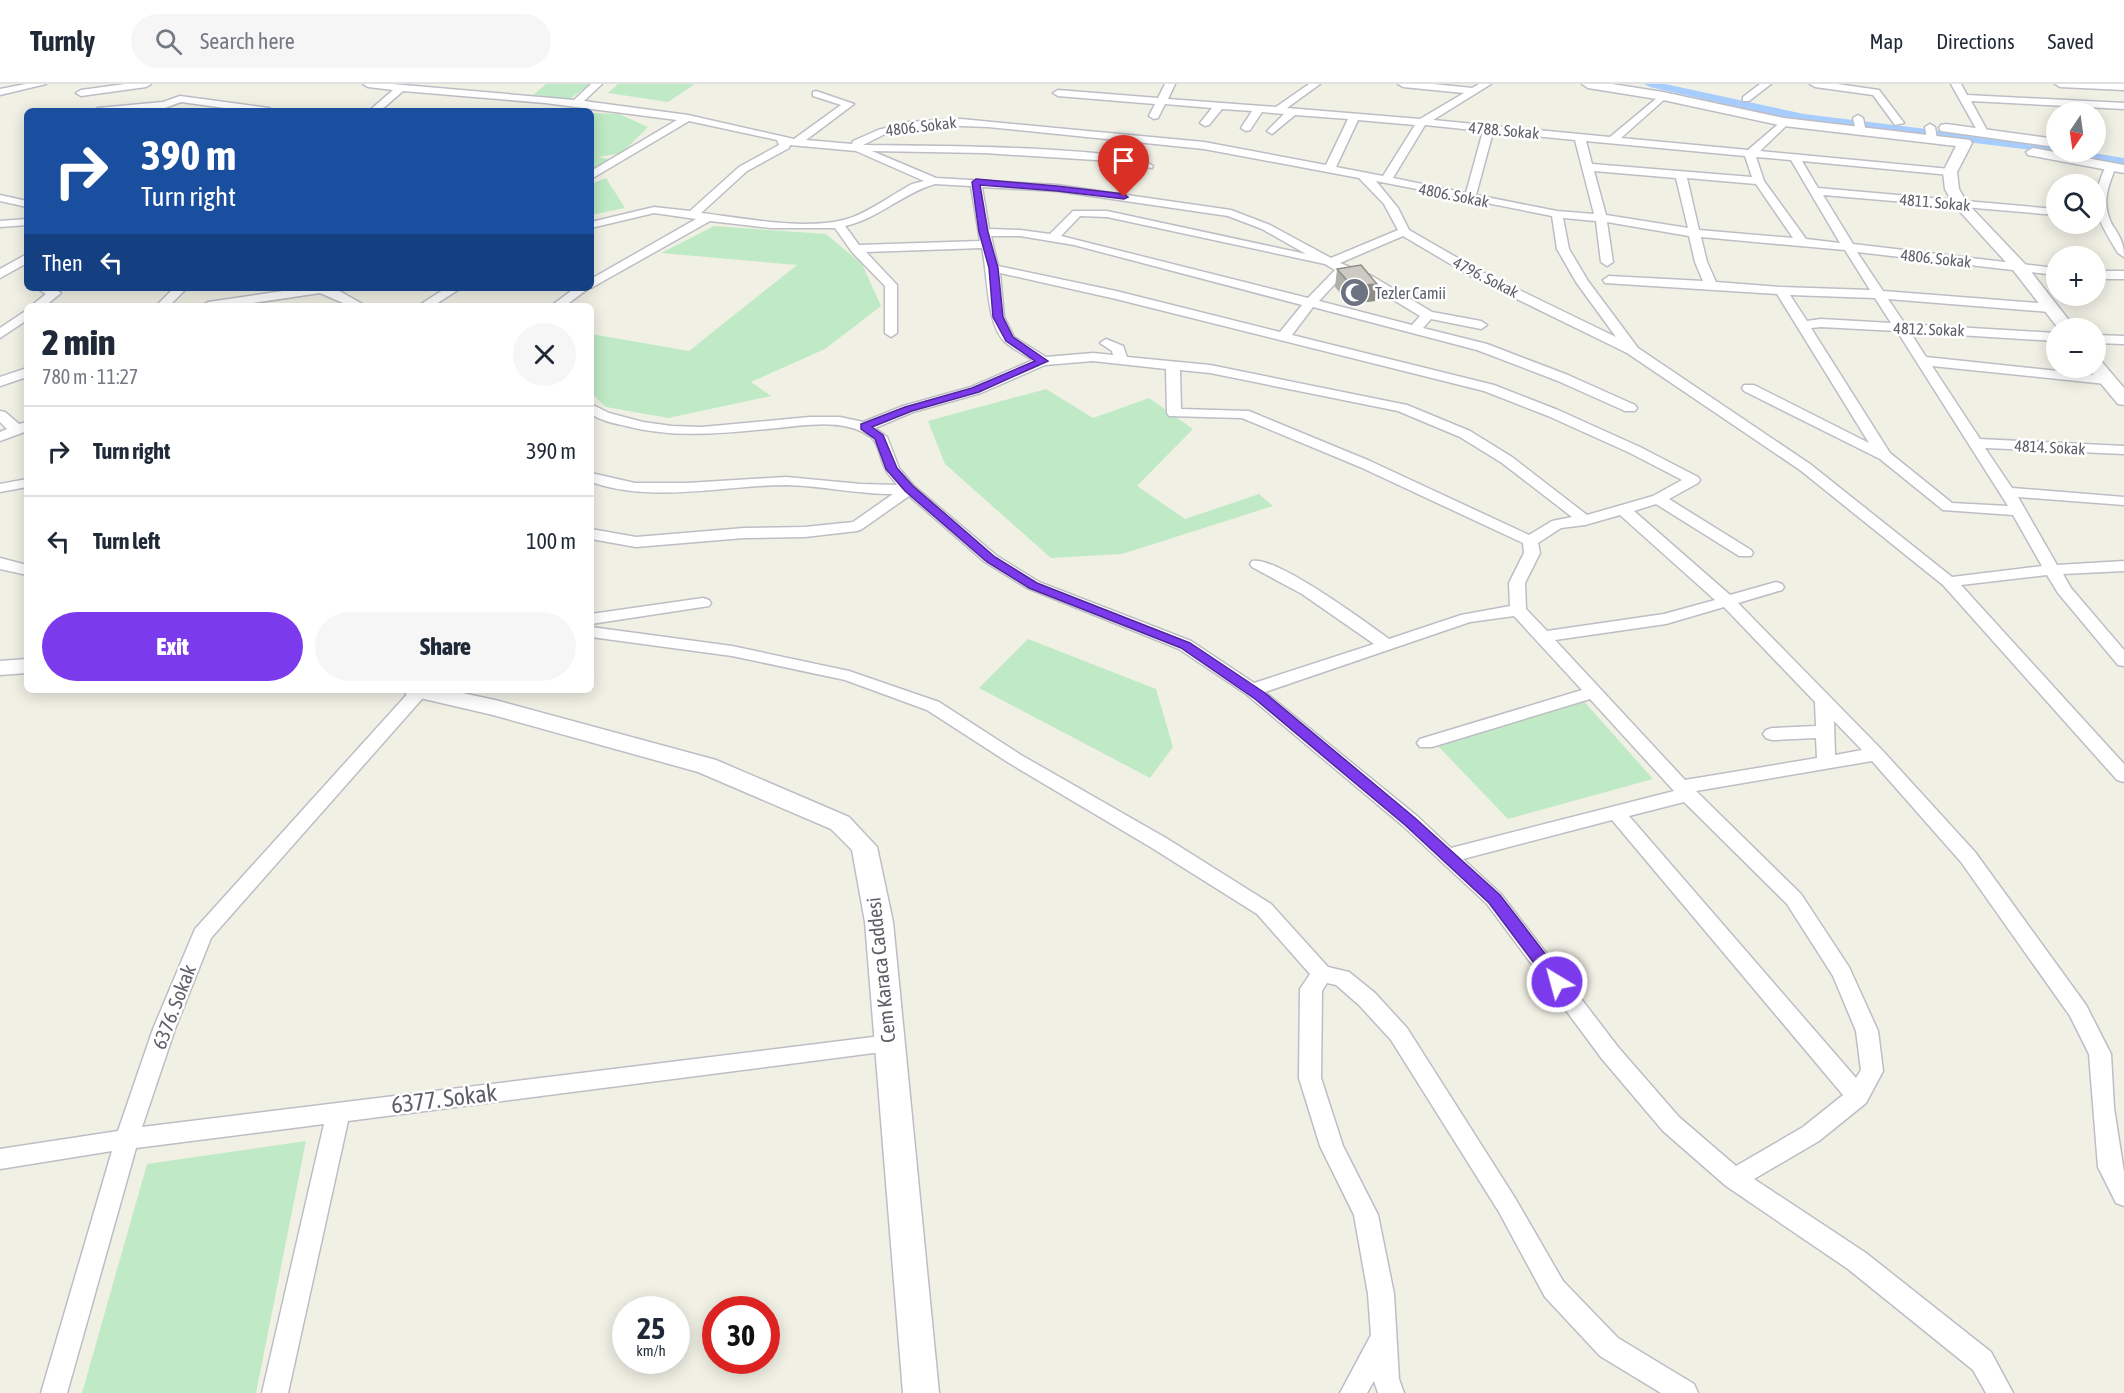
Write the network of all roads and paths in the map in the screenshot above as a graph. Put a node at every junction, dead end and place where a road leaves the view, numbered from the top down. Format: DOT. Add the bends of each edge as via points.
graph roads {
  1 [pos="41,84"];
  2 [pos="146,84"];
  3 [pos="368,84"];
  4 [pos="597,84"];
  5 [pos="1170,84"];
  6 [pos="1315,84"];
  7 [pos="1403,84"];
  8 [pos="1486,84"];
  9 [pos="1587,84"];
  10 [pos="1766,84"];
  11 [pos="1815,84"];
  12 [pos="1956,84"];
  13 [pos="2060,84"];
  14 [pos="2102,85"];
  15 [pos="2124,87"];
  16 [pos="401,88"];
  17 [pos="6,89"];
  18 [pos="1474,91"];
  19 [pos="81,93"];
  20 [pos="1058,93"];
  21 [pos="816,94"];
  22 [pos="1663,96"];
  23 [pos="1741,98"];
  24 [pos="1963,98"];
  25 [pos="1162,101"];
  26 [pos="575,104"];
  27 [pos="1219,106"];
  28 [pos="163,108"];
  29 [pos="244,108"];
  30 [pos="378,108"];
  31 [pos="2122,108"];
  32 [pos="1259,110"];
  33 [pos="1277,111"];
  34 [pos="1292,112"];
  35 [pos="1154,116"];
  36 [pos="687,118"];
  37 [pos="1354,118"];
  38 [pos="1422,122"];
  39 [pos="1784,122"];
  40 [pos="1205,123"];
  41 [pos="1899,123"];
  42 [pos="1860,125"];
  43 [pos="1246,128"];
  44 [pos="1489,129"];
  45 [pos="1272,131"];
  46 [pos="1983,132"];
  47 [pos="1931,133"];
  48 [pos="1580,137"];
  49 [pos="1612,140"];
  50 [pos="783,141"];
  51 [pos="2046,141"];
  52 [pos="796,142"];
  53 [pos="1965,143"];
  54 [pos="857,146"];
  55 [pos="2106,152"];
  56 [pos="1750,154"];
  57 [pos="2124,155"];
  58 [pos="1794,157"];
  59 [pos="1148,166"];
  60 [pos="1587,167"];
  61 [pos="2117,168"];
  62 [pos="1329,170"];
  63 [pos="1950,172"];
  64 [pos="594,174"];
  65 [pos="1681,174"];
  66 [pos="1362,176"];
  67 [pos="935,181"];
  68 [pos="1386,181"];
  69 [pos="1759,181"];
  70 [pos="976,182"];
  71 [pos="2106,182"];
  72 [pos="1814,191"];
  73 [pos="0,198"];
  74 [pos="1470,198"];
  75 [pos="24,203"];
  76 [pos="1961,205"];
  77 [pos="2046,211"];
  78 [pos="1557,214"];
  79 [pos="692,215"];
  80 [pos="706,218"];
  81 [pos="1601,218"];
  82 [pos="24,222"];
  83 [pos="0,224"];
  84 [pos="594,224"];
  85 [pos="838,224"];
  86 [pos="2106,225"];
  87 [pos="1404,232"];
  88 [pos="1695,233"];
  89 [pos="985,238"];
  90 [pos="1052,239"];
  91 [pos="1802,243"];
  92 [pos="1849,248"];
  93 [pos="856,249"];
  94 [pos="2124,252"];
  95 [pos="24,260"];
  96 [pos="1607,262"];
  97 [pos="1337,265"];
  98 [pos="13,267"];
  99 [pos="2019,267"];
  100 [pos="993,268"];
  101 [pos="24,269"];
  102 [pos="2046,270"];
  103 [pos="0,273"];
  104 [pos="2106,275"];
  105 [pos="2124,275"];
  106 [pos="1609,280"];
  107 [pos="594,282"];
  108 [pos="1711,285"];
  109 [pos="59,291"];
  110 [pos="178,291"];
  111 [pos="258,291"];
  112 [pos="311,291"];
  113 [pos="329,291"];
  114 [pos="450,291"];
  115 [pos="579,291"];
  116 [pos="1781,291"];
  117 [pos="1878,294"];
  118 [pos="250,300"];
  119 [pos="1311,302"];
  120 [pos="41,303"];
  121 [pos="165,303"];
  122 [pos="230,303"];
  123 [pos="354,303"];
  124 [pos="429,303"];
  125 [pos="561,303"];
  126 [pos="2050,308"];
  127 [pos="1428,315"];
  128 [pos="24,316"];
  129 [pos="2058,318"];
  130 [pos="1481,325"];
  131 [pos="1802,326"];
  132 [pos="1415,328"];
  133 [pos="1900,329"];
  134 [pos="891,333"];
  135 [pos="0,334"];
  136 [pos="1284,336"];
  137 [pos="2046,336"];
  138 [pos="2106,339"];
  139 [pos="2124,340"];
  140 [pos="1106,343"];
  141 [pos="1633,351"];
  142 [pos="1121,359"];
  143 [pos="1043,361"];
  144 [pos="1924,361"];
  145 [pos="1173,365"];
  146 [pos="2046,369"];
  147 [pos="24,373"];
  148 [pos="2105,378"];
  149 [pos="0,382"];
  150 [pos="1749,388"];
  151 [pos="2124,400"];
  152 [pos="1630,408"];
  153 [pos="594,409"];
  154 [pos="0,415"];
  155 [pos="864,427"];
  156 [pos="22,428"];
  157 [pos="0,437"];
  158 [pos="1976,443"];
  159 [pos="2124,450"];
  160 [pos="1885,456"];
  161 [pos="594,479"];
  162 [pos="24,484"];
  163 [pos="0,488"];
  164 [pos="909,489"];
  165 [pos="2007,492"];
  166 [pos="1658,499"];
  167 [pos="2124,501"];
  168 [pos="1624,510"];
  169 [pos="2018,511"];
  170 [pos="1585,520"];
  171 [pos="594,535"];
  172 [pos="1530,541"];
  173 [pos="1745,553"];
  174 [pos="0,563"];
  175 [pos="1258,564"];
  176 [pos="2124,566"];
  177 [pos="24,570"];
  178 [pos="2052,570"];
  179 [pos="1949,582"];
  180 [pos="1776,587"];
  181 [pos="1728,602"];
  182 [pos="704,603"];
  183 [pos="1518,610"];
  184 [pos="594,619"];
  185 [pos="594,632"];
  186 [pos="1541,637"];
  187 [pos="1385,644"];
  188 [pos="2124,661"];
  189 [pos="24,666"];
  190 [pos="0,668"];
  191 [pos="1252,690"];
  192 [pos="1594,692"];
  193 [pos="415,693"];
  194 [pos="431,693"];
  195 [pos="1824,700"];
  196 [pos="1825,732"];
  197 [pos="1772,734"];
  198 [pos="1426,743"];
  199 [pos="1876,754"];
  200 [pos="1826,763"];
  201 [pos="2124,776"];
  202 [pos="1685,791"];
  203 [pos="1616,813"];
  204 [pos="1448,856"];
  205 [pos="1322,974"];
  206 [pos="890,1044"];
  207 [pos="1858,1096"];
  208 [pos="338,1113"];
  209 [pos="127,1138"];
  210 [pos="0,1159"];
  211 [pos="1734,1179"];
  212 [pos="2124,1196"];
  213 [pos="1384,1336"];
  214 [pos="54,1393"];
  215 [pos="275,1393"];
  216 [pos="921,1393"];
  217 [pos="1353,1393"];
  218 [pos="1391,1393"];
  219 [pos="1685,1393"];
  220 [pos="2000,1393"];
  1 -- 17 [label="street"];
  2 -- 19 [label="street"];
  3 -- 16 [label="street"];
  4 -- 26 [label="street"];
  5 -- 25 [label="street"];
  6 -- 33 [label="street"];
  7 -- 18 [label="street"];
  8 -- 18 [label="street"];
  9 -- 22 [label="street"];
  10 -- 23 [label="street"];
  11 -- 41 [label="street" via="1876,92"];
  12 -- 24 [label="street"];
  13 -- 14 [label="street"];
  14 -- 15 [label="street"];
  14 -- 31 [label="street"];
  16 -- 26 [label="street"];
  16 -- 30 [label="street"];
  18 -- 38 [label="street"];
  20 -- 25 [label="street, 4788. Sokak"];
  21 -- 52 [label="street" via="849,104"];
  22 -- 39 [label="street"];
  22 -- 49 [label="street"];
  23 -- 42 [label="street"];
  24 -- 31 [label="street"];
  24 -- 46 [label="street"];
  25 -- 27 [label="street, 4788. Sokak"];
  25 -- 35 [label="street"];
  26 -- 36 [label="street"];
  27 -- 32 [label="street, 4788. Sokak"];
  27 -- 40 [label="street"];
  28 -- 29 [label="street" via="180,99"];
  32 -- 33 [label="street, 4788. Sokak"];
  32 -- 43 [label="street"];
  33 -- 34 [label="street, 4788. Sokak"];
  34 -- 37 [label="street, 4788. Sokak"];
  34 -- 45 [label="street"];
  36 -- 50 [label="street"];
  36 -- 64 [label="street"];
  37 -- 38 [label="street, 4788. Sokak"];
  37 -- 62 [label="street"];
  38 -- 44 [label="street, 4788. Sokak"];
  38 -- 68 [label="street"];
  39 -- 42 [label="street"];
  39 -- 56 [label="street"];
  41 -- 42 [label="street"];
  41 -- 47 [label="street"];
  42 -- 47 [label="street"];
  44 -- 48 [label="street, 4788. Sokak"];
  44 -- 74 [label="street"];
  46 -- 47 [label="street"];
  46 -- 51 [label="street"];
  47 -- 53 [label="street"];
  48 -- 49 [label="street, 4788. Sokak"];
  48 -- 60 [label="street"];
  49 -- 56 [label="street, 4788. Sokak"];
  50 -- 52 [label="street"];
  50 -- 79 [label="street" via="785,146 743,169"];
  52 -- 54 [label="street"];
  53 -- 61 [label="street"];
  53 -- 63 [label="street"];
  54 -- 59 [label="street" via="1101,157"];
  54 -- 62 [label="street, 4806. Sokak" via="878,132 947,120 1183,142"];
  54 -- 67 [label="street" via="903,170"];
  55 -- 57 [label="street"];
  56 -- 58 [label="street, 4788. Sokak"];
  56 -- 69 [label="street"];
  58 -- 63 [label="street, 4788. Sokak"];
  58 -- 72 [label="street"];
  60 -- 65 [label="street"];
  60 -- 81 [label="street"];
  61 -- 71 [label="street"];
  62 -- 66 [label="street, 4806. Sokak"];
  63 -- 76 [label="street" via="1952,189"];
  65 -- 69 [label="street"];
  65 -- 88 [label="street"];
  66 -- 68 [label="street, 4806. Sokak"];
  66 -- 87 [label="street" via="1383,193 1399,215"];
  67 -- 70 [label="street"];
  67 -- 85 [label="street" via="916,186 854,221"];
  68 -- 74 [label="street, 4806. Sokak"];
  69 -- 91 [label="street"];
  70 -- 89 [label="street"];
  70 -- 97 [label="street" via="1057,188 1231,213"];
  72 -- 76 [label="street, 4811. Sokak"];
  72 -- 92 [label="street"];
  73 -- 75 [label="street"];
  74 -- 78 [label="street, 4806. Sokak"];
  76 -- 77 [label="street, 4811. Sokak"];
  76 -- 99 [label="street"];
  78 -- 81 [label="street, 4806. Sokak"];
  78 -- 141 [label="street" via="1563,249 1582,282"];
  79 -- 80 [label="street"];
  79 -- 84 [label="street" via="654,210"];
  80 -- 85 [label="street" via="794,226"];
  80 -- 107 [label="street"];
  81 -- 88 [label="street, 4806. Sokak"];
  81 -- 96 [label="street"];
  82 -- 83 [label="street"];
  85 -- 93 [label="street"];
  86 -- 94 [label="street"];
  87 -- 97 [label="street"];
  87 -- 141 [label="street, 4796. Sokak" via="1478,274"];
  88 -- 91 [label="street, 4806. Sokak"];
  88 -- 108 [label="street"];
  89 -- 90 [label="street" via="1020,233"];
  89 -- 93 [label="street"];
  89 -- 100 [label="street"];
  90 -- 97 [label="street" via="1077,213 1107,214"];
  90 -- 119 [label="street"];
  91 -- 92 [label="street, 4806. Sokak"];
  92 -- 99 [label="street, 4806. Sokak"];
  92 -- 117 [label="street"];
  93 -- 134 [label="street" via="891,285"];
  95 -- 98 [label="street"];
  97 -- 119 [label="street"];
  97 -- 127 [label="street"];
  98 -- 101 [label="street"];
  98 -- 103 [label="street"];
  99 -- 102 [label="street, 4806. Sokak"];
  99 -- 126 [label="street"];
  100 -- 136 [label="street"];
  100 -- 143 [label="street" via="998,317 1009,339"];
  104 -- 105 [label="street"];
  106 -- 108 [label="street"];
  108 -- 116 [label="street"];
  109 -- 120 [label="street"];
  110 -- 121 [label="street"];
  111 -- 118 [label="street"];
  112 -- 118 [label="street"];
  113 -- 123 [label="street"];
  114 -- 124 [label="street"];
  115 -- 125 [label="street"];
  116 -- 117 [label="street"];
  116 -- 131 [label="street"];
  117 -- 126 [label="street"];
  117 -- 133 [label="street"];
  118 -- 122 [label="street"];
  119 -- 132 [label="street"];
  119 -- 136 [label="street"];
  126 -- 129 [label="street"];
  127 -- 130 [label="street"];
  127 -- 132 [label="street"];
  128 -- 135 [label="street"];
  131 -- 133 [label="street, 4812. Sokak" via="1821,323"];
  131 -- 160 [label="street"];
  132 -- 152 [label="street" via="1482,347"];
  133 -- 137 [label="street, 4812. Sokak"];
  133 -- 144 [label="street"];
  136 -- 166 [label="street" via="1489,388 1563,417 1693,480"];
  138 -- 139 [label="street"];
  140 -- 142 [label="street" via="1118,349"];
  141 -- 179 [label="street" via="1805,467"];
  142 -- 143 [label="street"];
  142 -- 145 [label="street"];
  143 -- 155 [label="street" via="976,390 908,409"];
  144 -- 146 [label="street"];
  144 -- 158 [label="street"];
  145 -- 170 [label="street" via="1272,380 1402,408 1465,434 1498,454"];
  145 -- 172 [label="street" via="1174,412 1244,414 1365,464"];
  147 -- 149 [label="street"];
  148 -- 151 [label="street"];
  150 -- 160 [label="street"];
  153 -- 155 [label="street" via="614,419 672,430 840,421"];
  154 -- 156 [label="street"];
  155 -- 164 [label="street" via="880,437 892,469"];
  156 -- 157 [label="street"];
  158 -- 159 [label="street, 4814. Sokak"];
  158 -- 165 [label="street"];
  160 -- 169 [label="street" via="1948,507"];
  161 -- 164 [label="street" via="641,487 784,481"];
  162 -- 163 [label="street"];
  164 -- 171 [label="street" via="857,526 636,542"];
  164 -- 191 [label="street" via="991,559 1033,585 1185,645"];
  165 -- 167 [label="street"];
  165 -- 169 [label="street"];
  166 -- 168 [label="street"];
  166 -- 173 [label="street"];
  168 -- 170 [label="street"];
  168 -- 181 [label="street"];
  169 -- 178 [label="street"];
  170 -- 172 [label="street" via="1557,524"];
  172 -- 183 [label="street" via="1532,553 1517,583"];
  174 -- 177 [label="street"];
  175 -- 187 [label="street" via="1320,597"];
  176 -- 178 [label="street"];
  178 -- 179 [label="street"];
  178 -- 188 [label="street"];
  179 -- 201 [label="street"];
  180 -- 181 [label="street"];
  181 -- 186 [label="street" via="1666,619"];
  181 -- 195 [label="street"];
  182 -- 184 [label="street"];
  183 -- 186 [label="street"];
  183 -- 187 [label="street" via="1467,618"];
  185 -- 205 [label="street" via="732,651 849,676 933,706 1264,909"];
  186 -- 192 [label="street"];
  187 -- 191 [label="street"];
  189 -- 190 [label="street"];
  191 -- 204 [label="street"];
  192 -- 198 [label="street"];
  192 -- 202 [label="street"];
  193 -- 209 [label="street, 6376. Sokak" via="202,934"];
  194 -- 206 [label="street, Cem Karaca Caddesi" via="707,766 840,823 864,847 879,922"];
  195 -- 196 [label="street"];
  195 -- 199 [label="street"];
  196 -- 197 [label="street"];
  196 -- 200 [label="street"];
  199 -- 200 [label="street"];
  199 -- 212 [label="street" via="1968,857 2078,1011 2100,1054 2109,1167"];
  200 -- 202 [label="street"];
  202 -- 203 [label="street"];
  202 -- 207 [label="street" via="1794,899 1842,973 1867,1031 1872,1071"];
  203 -- 204 [label="street"];
  203 -- 207 [label="street"];
  204 -- 211 [label="street" via="1494,899 1610,1053 1671,1124"];
  205 -- 213 [label="street" via="1311,989 1310,1078 1332,1146 1366,1215 1381,1294"];
  205 -- 219 [label="street" via="1342,978 1399,1035 1507,1205 1554,1289 1609,1347"];
  206 -- 208 [label="street, 6377. Sokak"];
  206 -- 216 [label="street, Cem Karaca Caddesi"];
  207 -- 211 [label="street" via="1811,1134"];
  208 -- 209 [label="street, 6377. Sokak"];
  208 -- 215 [label="street"];
  209 -- 210 [label="street, 6377. Sokak"];
  209 -- 214 [label="street, 6376. Sokak"];
  211 -- 220 [label="street" via="1857,1261 1982,1361"];
  213 -- 217 [label="street"];
  213 -- 218 [label="street" via="1386,1379"];
}
